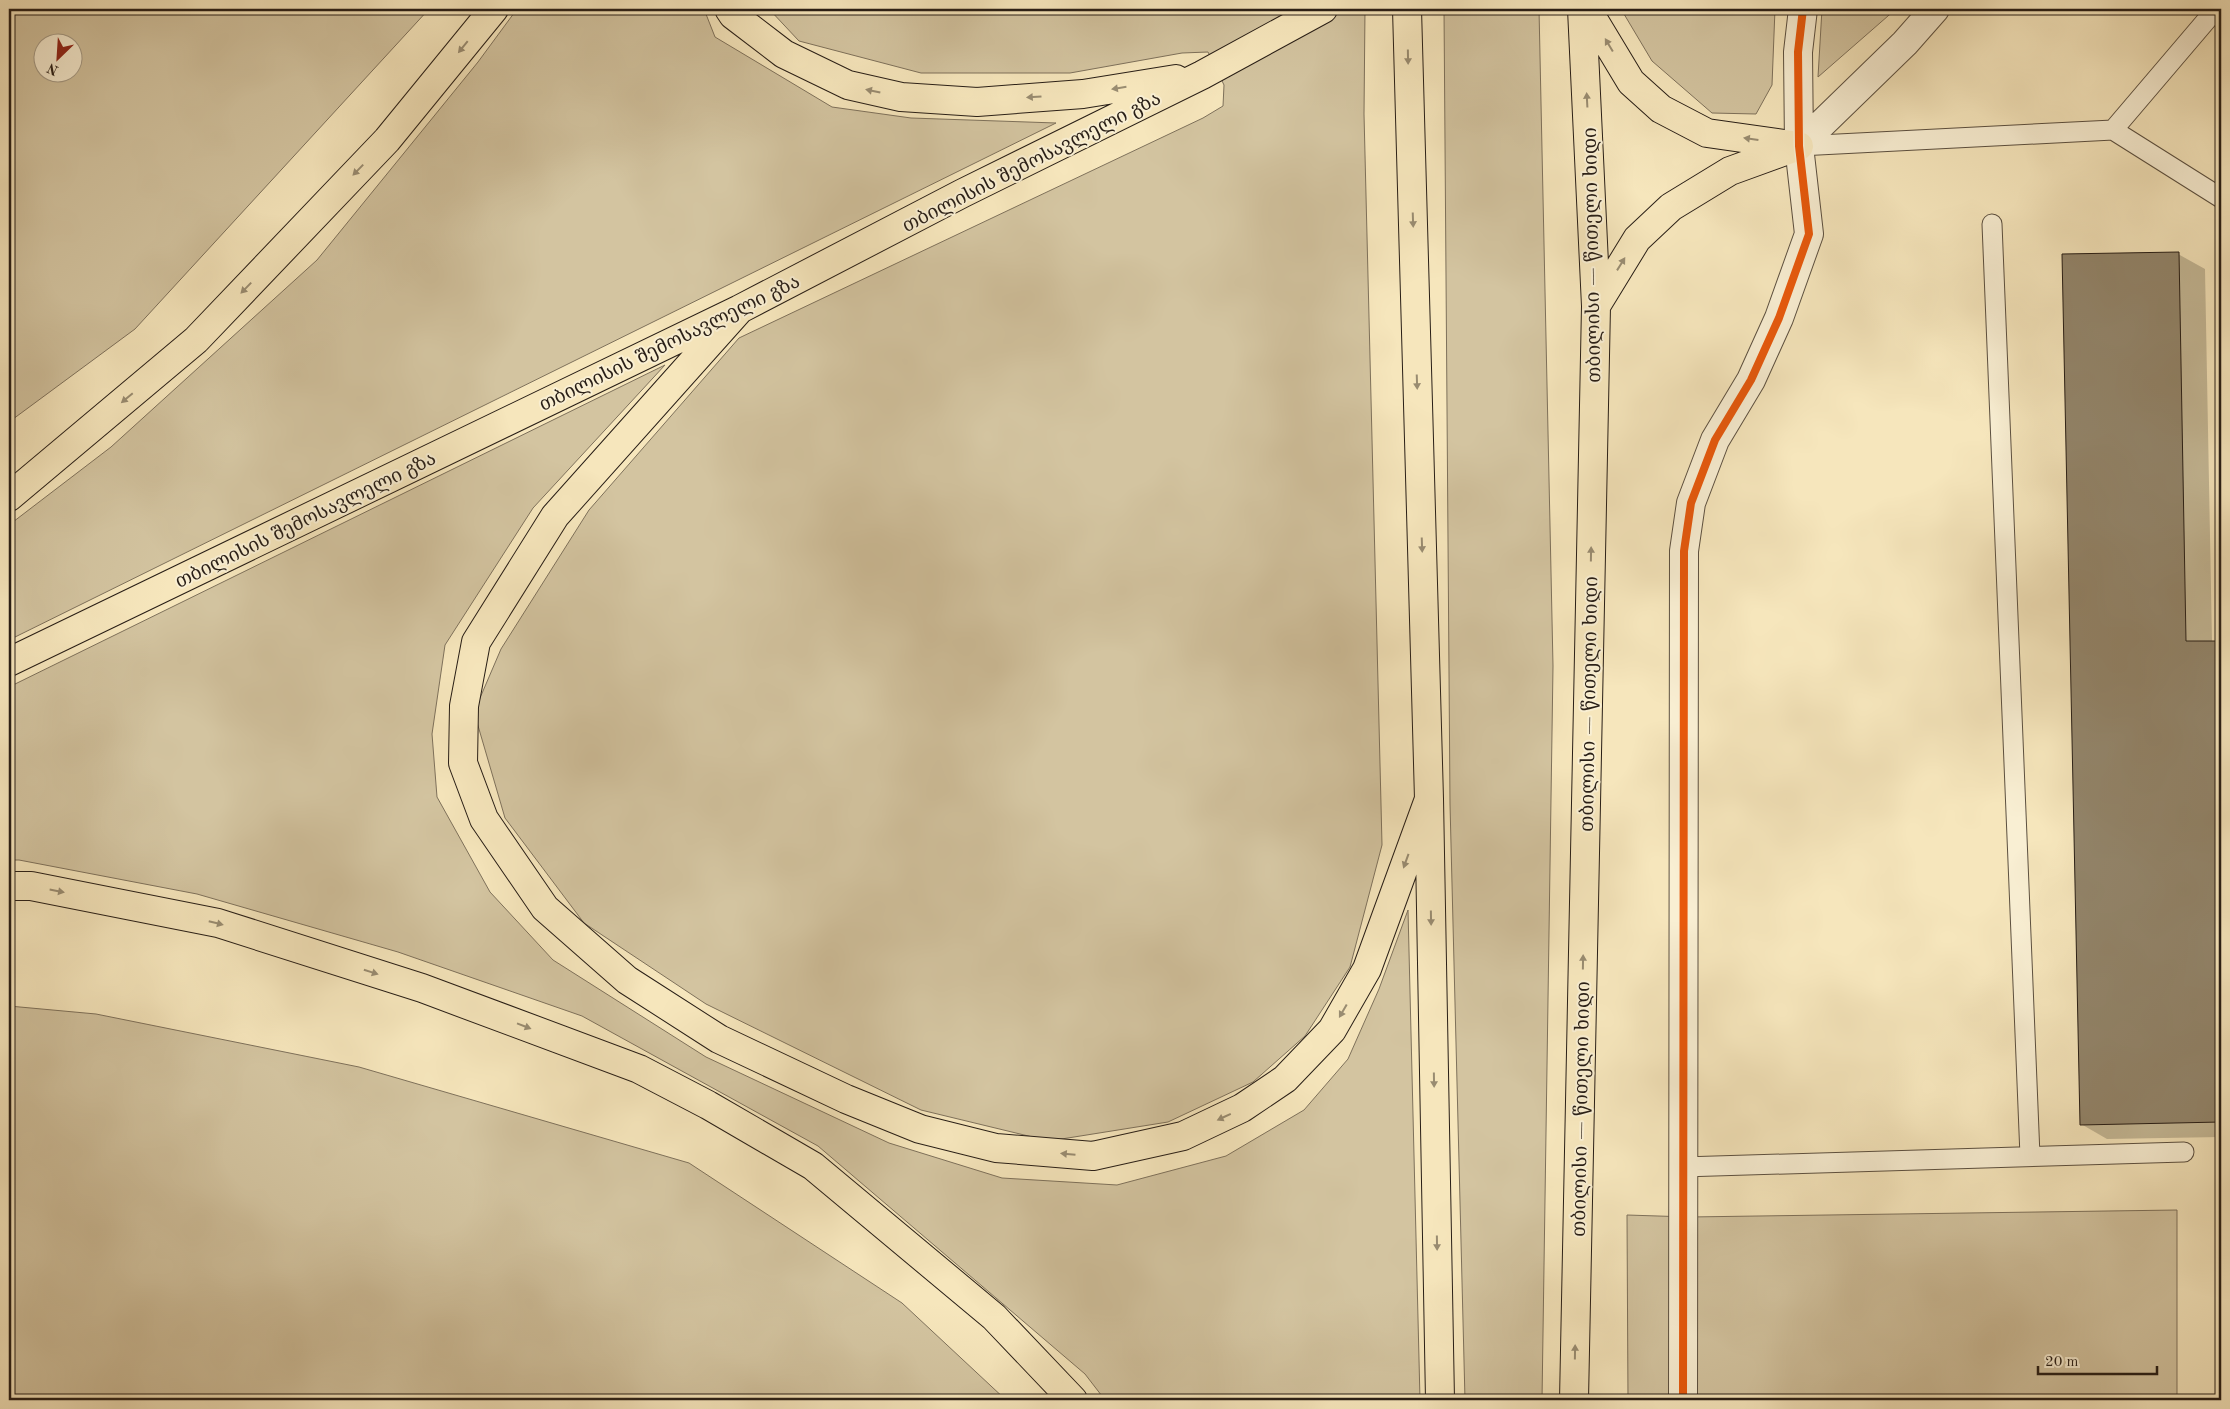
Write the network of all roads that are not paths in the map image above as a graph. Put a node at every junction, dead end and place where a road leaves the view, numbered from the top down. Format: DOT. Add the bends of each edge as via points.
graph roads {
  1 [pos="494,9"];
  2 [pos="729,9"];
  3 [pos="1322,9"];
  4 [pos="1407,9"];
  5 [pos="1582,9"];
  6 [pos="1587,9"];
  7 [pos="1803,9"];
  8 [pos="1935,9"];
  9 [pos="2216,9"];
  10 [pos="1202,75"];
  11 [pos="2113,130"];
  12 [pos="1799,146"];
  13 [pos="2221,198"];
  14 [pos="1992,224"];
  15 [pos="1596,306"];
  16 [pos="740,309"];
  17 [pos="9,497"];
  18 [pos="9,662"];
  19 [pos="1429,799"];
  20 [pos="9,886"];
  21 [pos="2184,1152"];
  22 [pos="2030,1156"];
  23 [pos="1682,1167"];
  24 [pos="1073,1400"];
  25 [pos="1440,1400"];
  26 [pos="1574,1400"];
  27 [pos="1683,1400"];
  1 -- 17 [label="highway, one-way" via="387,140 196,340"];
  10 -- 2 [label="highway, one-way" via="1083,94 978,102 901,97 848,85 784,54"];
  3 -- 10 [label="highway, თბილისის შემოსავლელი გზა"];
  4 -- 19 [label="highway, one-way"];
  15 -- 5 [label="highway, თბილისი — წითელი ხიდი, one-way"];
  12 -- 6 [label="highway, one-way" via="1707,133 1660,109 1631,82"];
  7 -- 12 [label="street" via="1798,52"];
  8 -- 12 [label="street" via="1905,43"];
  9 -- 11 [label="lane"];
  10 -- 16 [label="highway, თბილისის შემოსავლელი გზა" via="963,193"];
  11 -- 12 [label="lane"];
  11 -- 13 [label="lane"];
  15 -- 12 [label="highway, one-way" via="1637,239 1671,207 1730,171"];
  12 -- 23 [label="street" via="1808,234 1779,318 1750,380 1715,440 1691,503 1684,551"];
  14 -- 22 [label="lane"];
  26 -- 15 [label="highway, თბილისი — წითელი ხიდი, one-way"];
  16 -- 18 [label="highway, თბილისის შემოსავლელი გზა"];
  19 -- 16 [label="highway, one-way" via="1367,969 1332,1030 1285,1079 1242,1108 1183,1136 1093,1156 996,1148 920,1129 846,1099 719,1039 627,980 545,908 484,819 463,763 464,706 476,642 555,516"];
  19 -- 25 [label="highway, one-way"];
  20 -- 24 [label="highway, one-way" via="31,886 218,923 422,988 639,1069 708,1104 813,1166 994,1317"];
  21 -- 22 [label="lane"];
  22 -- 23 [label="lane"];
  23 -- 27 [label="street"];
}
